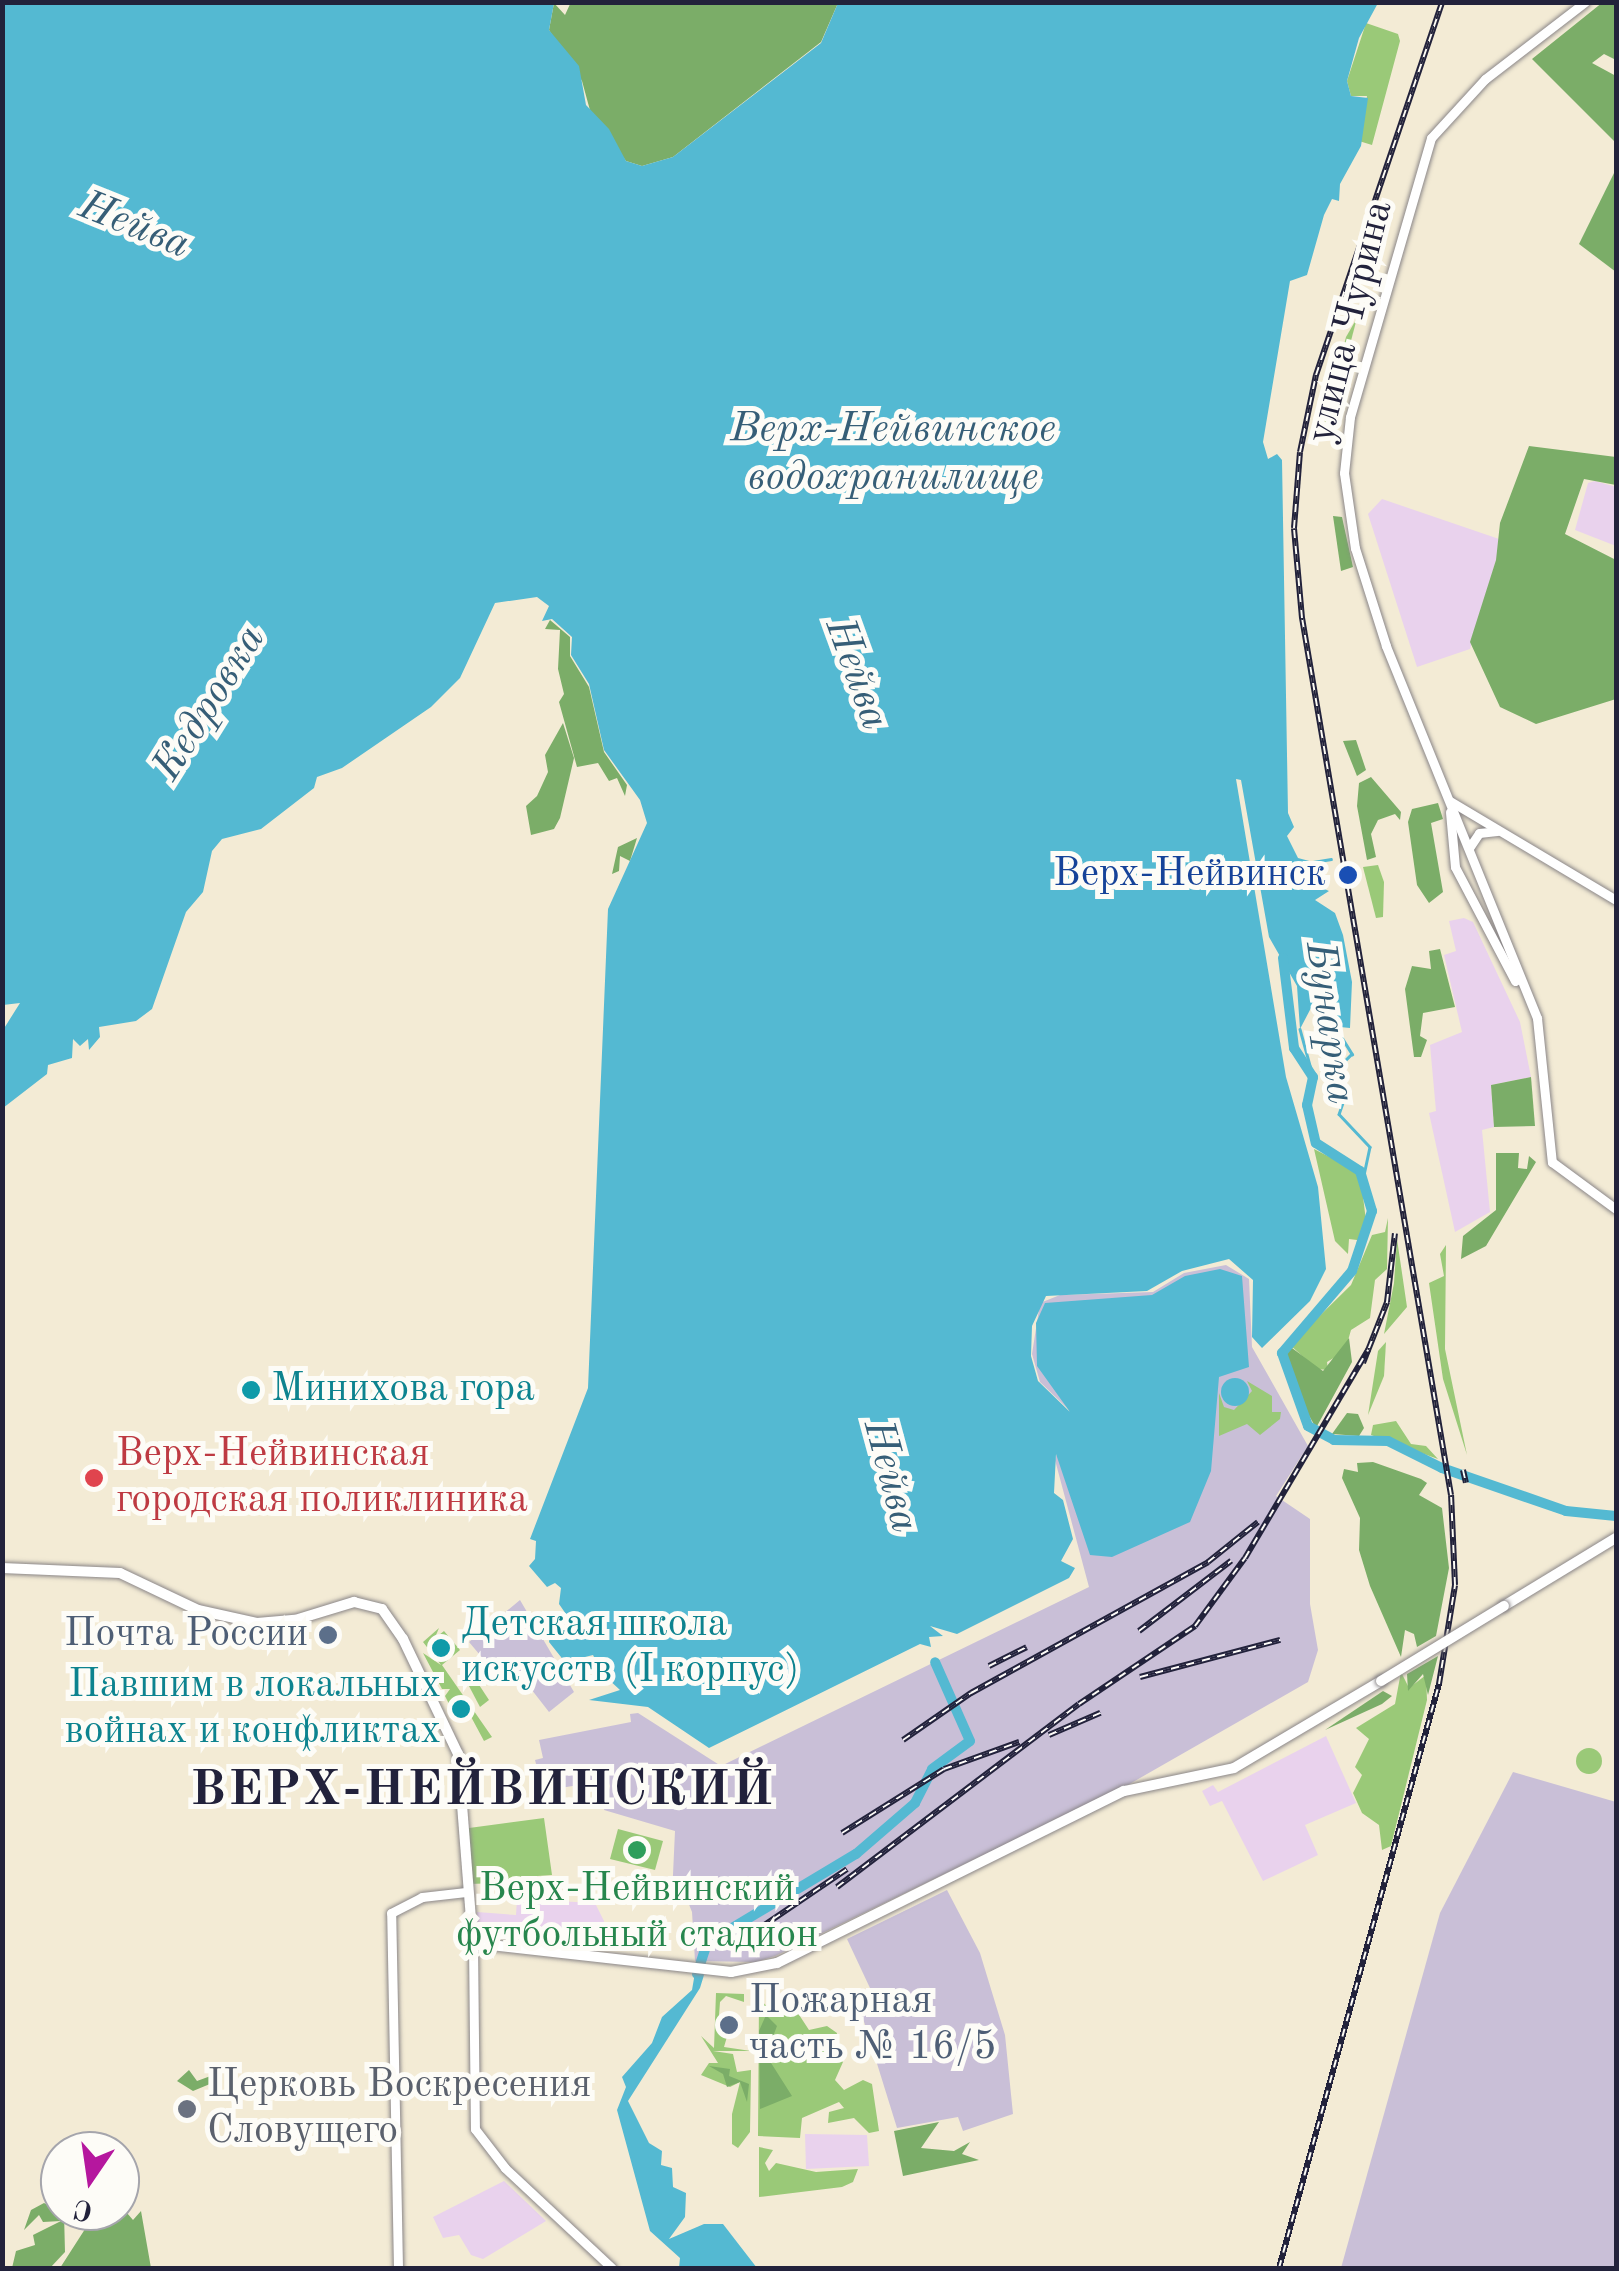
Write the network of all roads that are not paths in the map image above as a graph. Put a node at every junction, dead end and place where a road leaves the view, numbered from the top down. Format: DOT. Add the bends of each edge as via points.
graph roads {
  1 [pos="1585,2"];
  2 [pos="1448,799"];
  3 [pos="1477,816"];
  4 [pos="1459,825"];
  5 [pos="1505,832"];
  6 [pos="1451,839"];
  7 [pos="1469,848"];
  8 [pos="1616,900"];
  9 [pos="1504,954"];
  10 [pos="1616,1209"];
  11 [pos="1616,1538"];
  12 [pos="1616,1546"];
  13 [pos="1596,1553"];
  14 [pos="2,1568"];
  15 [pos="466,1892"];
  16 [pos="473,1944"];
  17 [pos="398,2268"];
  18 [pos="612,2268"];
  1 -- 2 [label="street, улица Чурина" via="1485,79 1432,138 1344,443 1356,548"];
  2 -- 3 [label="street"];
  2 -- 4 [label="street, улица Чурина"];
  2 -- 6 [label="street"];
  3 -- 4 [label="street"];
  3 -- 5 [label="street"];
  4 -- 6 [label="street"];
  4 -- 7 [label="street, улица Чурина"];
  5 -- 7 [label="street" via="1482,831"];
  5 -- 8 [label="street"];
  6 -- 9 [label="street" via="1460,878"];
  7 -- 9 [label="street, улица Чурина"];
  9 -- 10 [label="street" via="1542,1036 1554,1167"];
  11 -- 13 [label="main road"];
  12 -- 13 [label="main road"];
  13 -- 16 [label="main road, bridge" via="1234,1768 1124,1791 765,1967 708,1969"];
  14 -- 15 [label="main road" via="120,1573 198,1610 256,1623 295,1620 347,1603 372,1604 400,1632 458,1754"];
  15 -- 16 [label="main road"];
  15 -- 17 [label="street" via="415,1899 391,1913"];
  16 -- 18 [label="street" via="474,2129 498,2161"];
}
